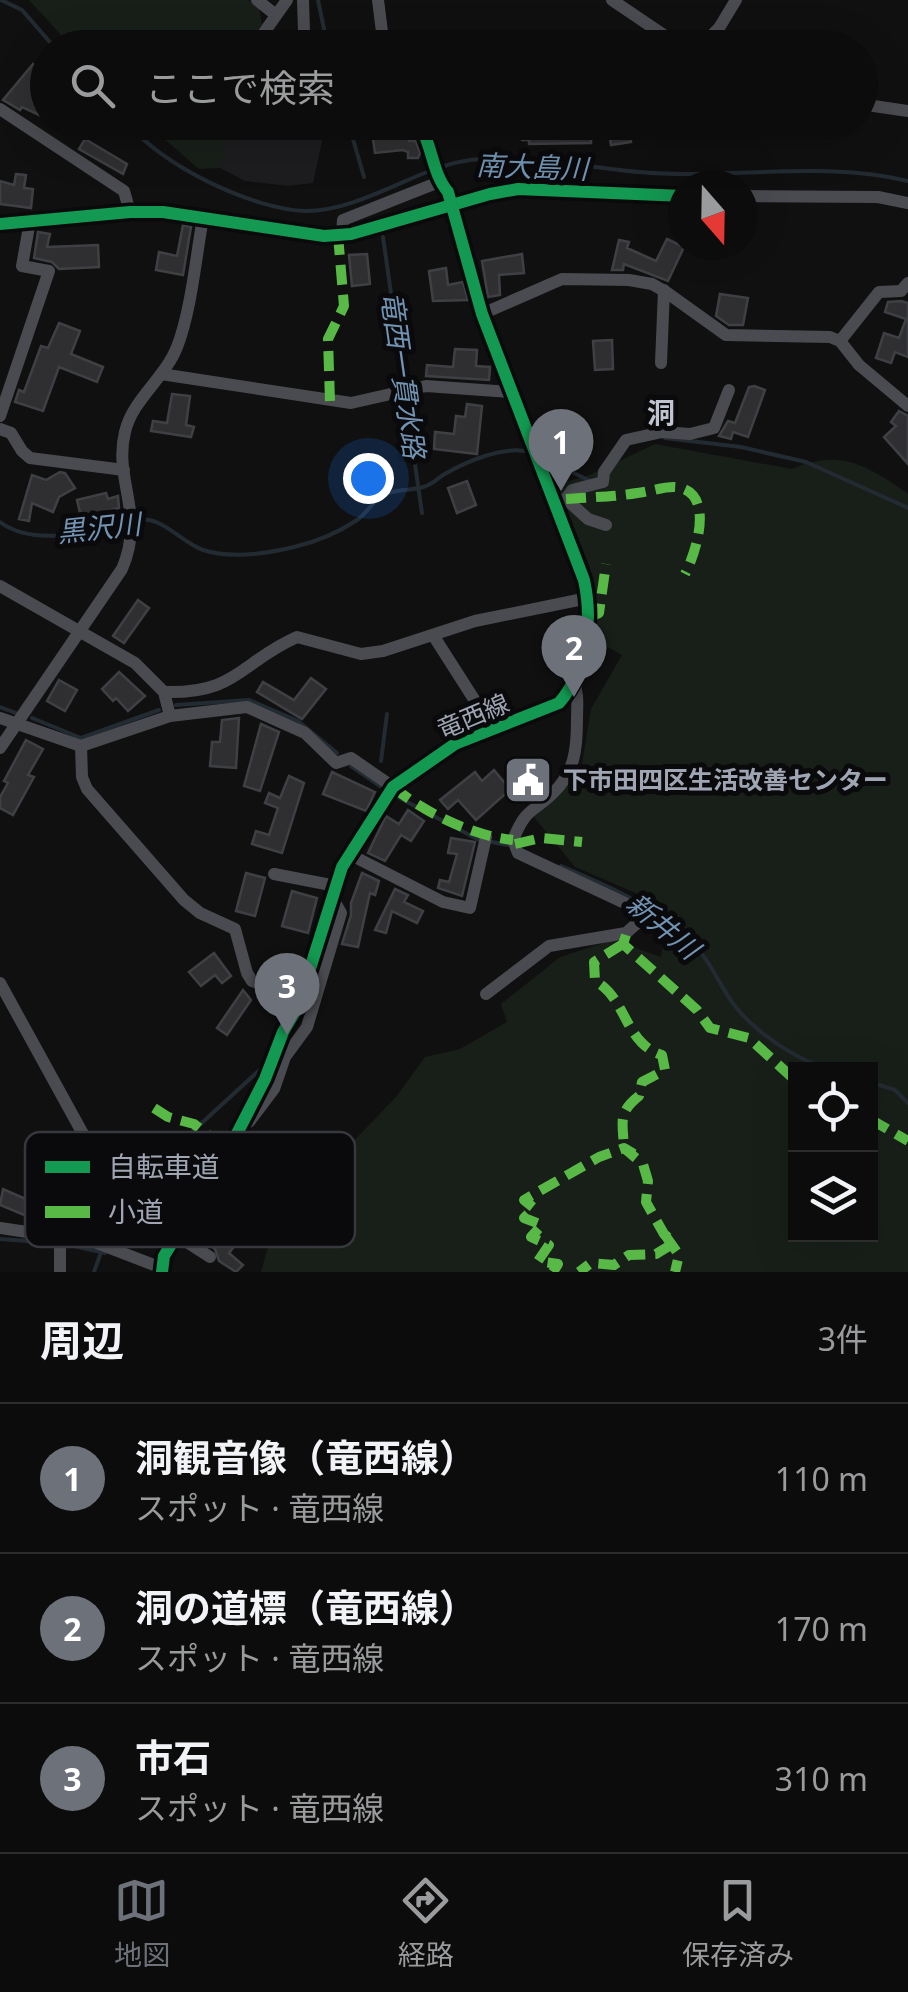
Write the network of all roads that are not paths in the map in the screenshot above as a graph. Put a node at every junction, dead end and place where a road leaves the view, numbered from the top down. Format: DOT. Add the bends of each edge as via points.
graph roads {
  1 [pos="257,0"];
  2 [pos="287,0"];
  3 [pos="303,0"];
  4 [pos="378,0"];
  5 [pos="612,0"];
  6 [pos="736,0"];
  7 [pos="276,15"];
  8 [pos="265,30"];
  9 [pos="304,30"];
  10 [pos="382,30"];
  11 [pos="657,30"];
  12 [pos="717,30"];
  13 [pos="878,107"];
  14 [pos="0,109"];
  15 [pos="908,111"];
  16 [pos="30,129"];
  17 [pos="46,140"];
  18 [pos="425,140"];
  19 [pos="439,182"];
  20 [pos="668,195"];
  21 [pos="758,196"];
  22 [pos="908,202"];
  23 [pos="452,204"];
  24 [pos="130,212"];
  25 [pos="203,218"];
  26 [pos="30,222"];
  27 [pos="0,224"];
  28 [pos="342,235"];
  29 [pos="908,283"];
  30 [pos="664,290"];
  31 [pos="482,314"];
  32 [pos="840,341"];
  33 [pos="661,362"];
  34 [pos="161,374"];
  35 [pos="730,390"];
  36 [pos="510,392"];
  37 [pos="908,406"];
  38 [pos="0,416"];
  39 [pos="0,429"];
  40 [pos="124,470"];
  41 [pos="561,499"];
  42 [pos="606,526"];
  43 [pos="0,586"];
  44 [pos="588,598"];
  45 [pos="81,631"];
  46 [pos="433,635"];
  47 [pos="573,681"];
  48 [pos="164,692"];
  49 [pos="170,716"];
  50 [pos="0,718"];
  51 [pos="18,725"];
  52 [pos="493,730"];
  53 [pos="82,746"];
  54 [pos="0,748"];
  55 [pos="393,787"];
  56 [pos="485,840"];
  57 [pos="348,854"];
  58 [pos="274,874"];
  59 [pos="336,899"];
  60 [pos="0,983"];
  61 [pos="486,994"];
  62 [pos="302,998"];
  63 [pos="82,1132"];
  64 [pos="238,1132"];
  65 [pos="239,1132"];
  66 [pos="0,1228"];
  67 [pos="25,1233"];
  68 [pos="106,1247"];
  69 [pos="195,1247"];
  70 [pos="210,1257"];
  71 [pos="162,1270"];
  1 -- 7 [label="street"];
  2 -- 7 [label="street"];
  3 -- 9 [label="street"];
  4 -- 10 [label="street"];
  5 -- 11 [label="street"];
  6 -- 12 [label="street"];
  7 -- 8 [label="street"];
  13 -- 15 [label="street"];
  14 -- 16 [label="street"];
  17 -- 24 [label="street" via="124,192"];
  18 -- 19 [label="street"];
  19 -- 23 [label="street"];
  19 -- 28 [label="street" via="343,220"];
  20 -- 23 [label="street" via="518,189"];
  21 -- 22 [label="street"];
  23 -- 28 [label="street"];
  23 -- 31 [label="street"];
  24 -- 25 [label="street"];
  24 -- 26 [label="street"];
  25 -- 28 [label="street"];
  25 -- 34 [label="street" via="178,346"];
  26 -- 27 [label="street"];
  26 -- 38 [label="street" via="22,266 49,272"];
  29 -- 32 [label="street" via="902,291 879,292"];
  30 -- 31 [label="street" via="629,280 562,279"];
  30 -- 32 [label="street" via="726,334"];
  30 -- 33 [label="street"];
  31 -- 36 [label="street"];
  32 -- 37 [label="street"];
  34 -- 36 [label="street" via="351,403 426,386"];
  34 -- 40 [label="street" via="128,421"];
  35 -- 41 [label="street" via="714,428 626,440 604,477"];
  36 -- 41 [label="street"];
  39 -- 40 [label="street" via="30,458"];
  40 -- 45 [label="street" via="130,551"];
  41 -- 42 [label="street"];
  41 -- 44 [label="street"];
  43 -- 45 [label="street"];
  44 -- 46 [label="street"];
  44 -- 47 [label="street" via="590,621"];
  45 -- 48 [label="street" via="135,663"];
  45 -- 51 [label="street"];
  46 -- 48 [label="street" via="361,654 297,638 213,688"];
  46 -- 52 [label="street"];
  47 -- 52 [label="street, 竜西線" via="559,704"];
  47 -- 61 [label="street" via="578,693 571,771 530,809 514,840 518,853 644,916 626,934 549,946"];
  48 -- 49 [label="street"];
  49 -- 53 [label="street"];
  49 -- 55 [label="street" via="247,706 305,733 336,763 351,758"];
  50 -- 51 [label="street"];
  51 -- 53 [label="street"];
  51 -- 54 [label="street"];
  52 -- 55 [label="street, 竜西線" via="442,751"];
  53 -- 62 [label="street" via="88,789 184,900 235,929 252,981"];
  55 -- 57 [label="street, 竜西線"];
  56 -- 57 [label="street" via="470,908 443,902"];
  57 -- 59 [label="street, 竜西線"];
  58 -- 59 [label="street"];
  59 -- 62 [label="street, 竜西線"];
  59 -- 65 [label="street" via="307,1027 285,1057 274,1089"];
  60 -- 63 [label="street"];
  62 -- 64 [label="street, 竜西線"];
  66 -- 67 [label="street"];
  68 -- 71 [label="street"];
  69 -- 70 [label="street"];
}
